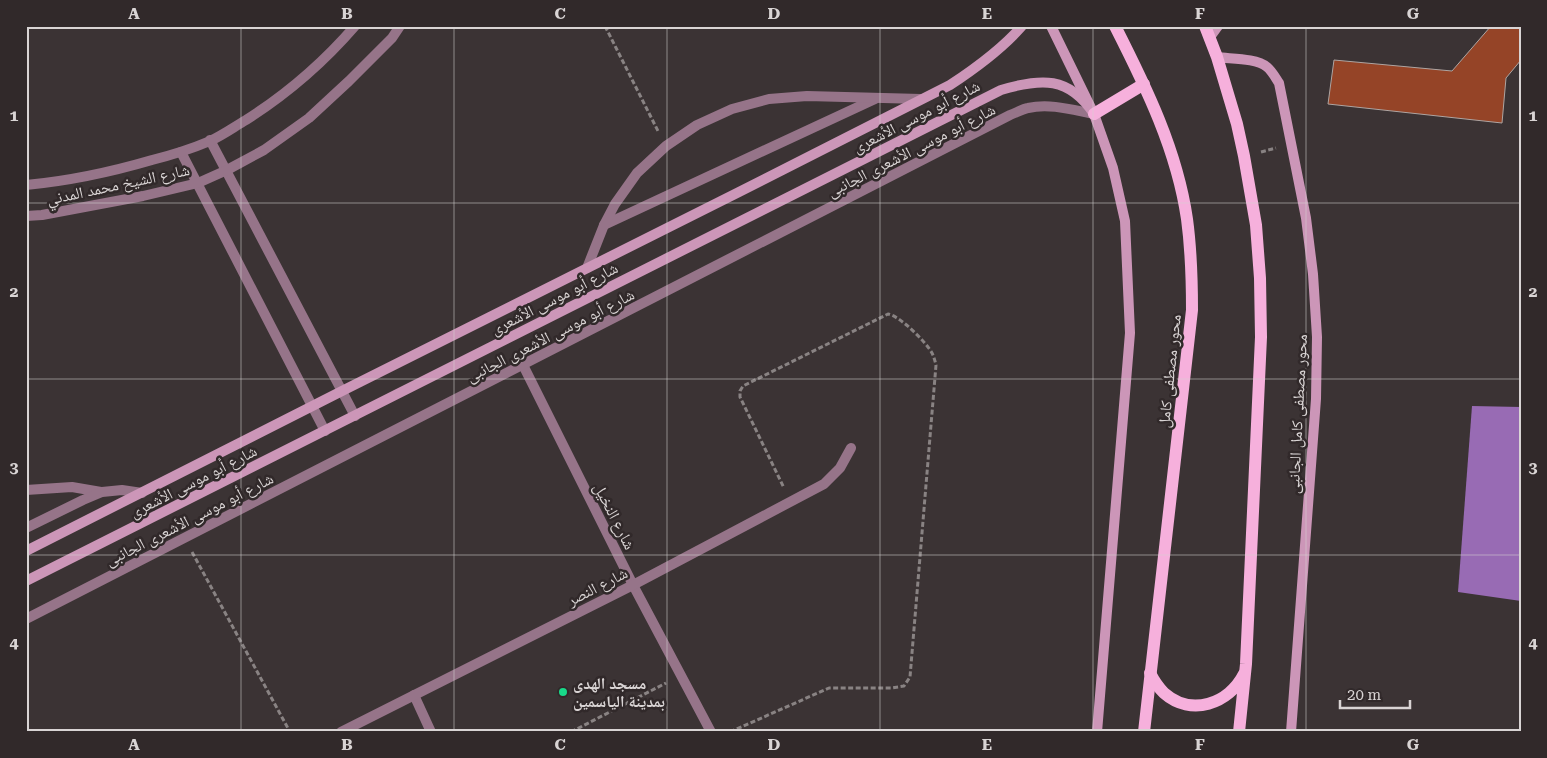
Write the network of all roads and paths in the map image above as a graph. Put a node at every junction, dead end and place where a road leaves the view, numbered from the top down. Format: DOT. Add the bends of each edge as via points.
graph roads {
  1 [pos="355,26"];
  2 [pos="400,26"];
  3 [pos="605,26"];
  4 [pos="1022,26"];
  5 [pos="1051,26"];
  6 [pos="1115,26"];
  7 [pos="1218,26"];
  8 [pos="1207,32"];
  9 [pos="1217,57"];
  10 [pos="1144,84"];
  11 [pos="878,97"];
  12 [pos="921,99"];
  13 [pos="1094,114"];
  14 [pos="210,140"];
  15 [pos="1292,144"];
  16 [pos="666,146"];
  17 [pos="181,152"];
  18 [pos="1244,156"];
  19 [pos="227,170"];
  20 [pos="198,183"];
  21 [pos="26,186"];
  22 [pos="26,216"];
  23 [pos="604,225"];
  24 [pos="587,268"];
  25 [pos="523,365"];
  26 [pos="342,390"];
  27 [pos="312,406"];
  28 [pos="355,416"];
  29 [pos="325,431"];
  30 [pos="850,448"];
  31 [pos="26,490"];
  32 [pos="102,492"];
  33 [pos="142,492"];
  34 [pos="790,501"];
  35 [pos="26,528"];
  36 [pos="184,538"];
  37 [pos="26,551"];
  38 [pos="26,581"];
  39 [pos="633,585"];
  40 [pos="26,619"];
  41 [pos="1246,664"];
  42 [pos="1150,673"];
  43 [pos="681,676"];
  44 [pos="414,695"];
  45 [pos="290,732"];
  46 [pos="342,732"];
  47 [pos="432,732"];
  48 [pos="571,732"];
  49 [pos="711,732"];
  50 [pos="730,732"];
  51 [pos="1097,732"];
  52 [pos="1144,732"];
  53 [pos="1240,732"];
  54 [pos="1291,732"];
  1 -- 14 [label="street, شارع الشيخ محمد المدني" via="303,79 267,107"];
  2 -- 19 [label="street, شارع الشيخ محمد المدني" via="392,38 309,118 264,150"];
  3 -- 16 [label="path"];
  4 -- 12 [label="street, شارع أبو موسى الأشعرى" via="977,67"];
  5 -- 13 [label="street"];
  6 -- 10 [label="main road, محور مصطفى كامل"];
  7 -- 8 [label="street"];
  8 -- 9 [label="main road"];
  9 -- 15 [label="street, محور مصطفى كامل الجانبى" via="1258,62 1272,72 1279,83"];
  9 -- 18 [label="main road"];
  10 -- 13 [label="main road"];
  10 -- 42 [label="main road, محور مصطفى كامل" via="1162,126 1186,217 1192,310"];
  11 -- 12 [label="street"];
  11 -- 16 [label="street" via="769,99 732,109 697,124"];
  11 -- 23 [label="street"];
  12 -- 24 [label="street, شارع أبو موسى الأشعرى"];
  13 -- 25 [label="street, شارع أبو موسى الأشعرى الجانبى" via="1040,106 1027,108"];
  13 -- 28 [label="street, شارع أبو موسى الأشعرى" via="1086,101 1061,85 1021,84 1001,90"];
  13 -- 51 [label="street" via="1113,168 1125,221 1130,333"];
  14 -- 17 [label="street, شارع الشيخ محمد المدني"];
  14 -- 19 [label="street"];
  15 -- 18 [label="path"];
  15 -- 54 [label="street, محور مصطفى كامل الجانبى" via="1306,218 1317,337 1316,399"];
  16 -- 23 [label="street" via="637,173"];
  17 -- 20 [label="street"];
  17 -- 21 [label="street, شارع الشيخ محمد المدني" via="92,175"];
  18 -- 41 [label="main road" via="1256,225 1261,337"];
  19 -- 20 [label="street, شارع الشيخ محمد المدني"];
  19 -- 26 [label="street"];
  20 -- 22 [label="street, شارع الشيخ محمد المدني"];
  20 -- 27 [label="street"];
  23 -- 24 [label="street"];
  24 -- 26 [label="street, شارع أبو موسى الأشعرى"];
  25 -- 36 [label="street, شارع أبو موسى الأشعرى الجانبى"];
  25 -- 39 [label="street, شارع النخيل"];
  26 -- 27 [label="street, شارع أبو موسى الأشعرى"];
  26 -- 28 [label="street"];
  27 -- 29 [label="street"];
  27 -- 33 [label="street, شارع أبو موسى الأشعرى"];
  28 -- 29 [label="street, شارع أبو موسى الأشعرى"];
  29 -- 38 [label="street, شارع أبو موسى الأشعرى"];
  30 -- 34 [label="street, شارع النصر" via="840,468 824,484"];
  31 -- 32 [label="street" via="72,487"];
  32 -- 33 [label="street"];
  32 -- 35 [label="street"];
  33 -- 37 [label="street, شارع أبو موسى الأشعرى"];
  34 -- 39 [label="street, شارع النصر"];
  34 -- 50 [label="path" via="740,391 743,386 888,314 894,315 928,347 936,365 910,677 904,686 891,688 829,688"];
  36 -- 40 [label="street, شارع أبو موسى الأشعرى الجانبى"];
  36 -- 45 [label="path"];
  39 -- 43 [label="street, شارع النخيل"];
  39 -- 44 [label="street, شارع النصر"];
  41 -- 42 [label="main road" via="1238,685 1230,693 1221,700 1199,706 1176,701 1165,694"];
  41 -- 53 [label="main road"];
  42 -- 52 [label="main road, محور مصطفى كامل"];
  43 -- 48 [label="path"];
  43 -- 49 [label="street, شارع النخيل"];
  44 -- 46 [label="street, شارع النصر"];
  44 -- 47 [label="street"];
}
